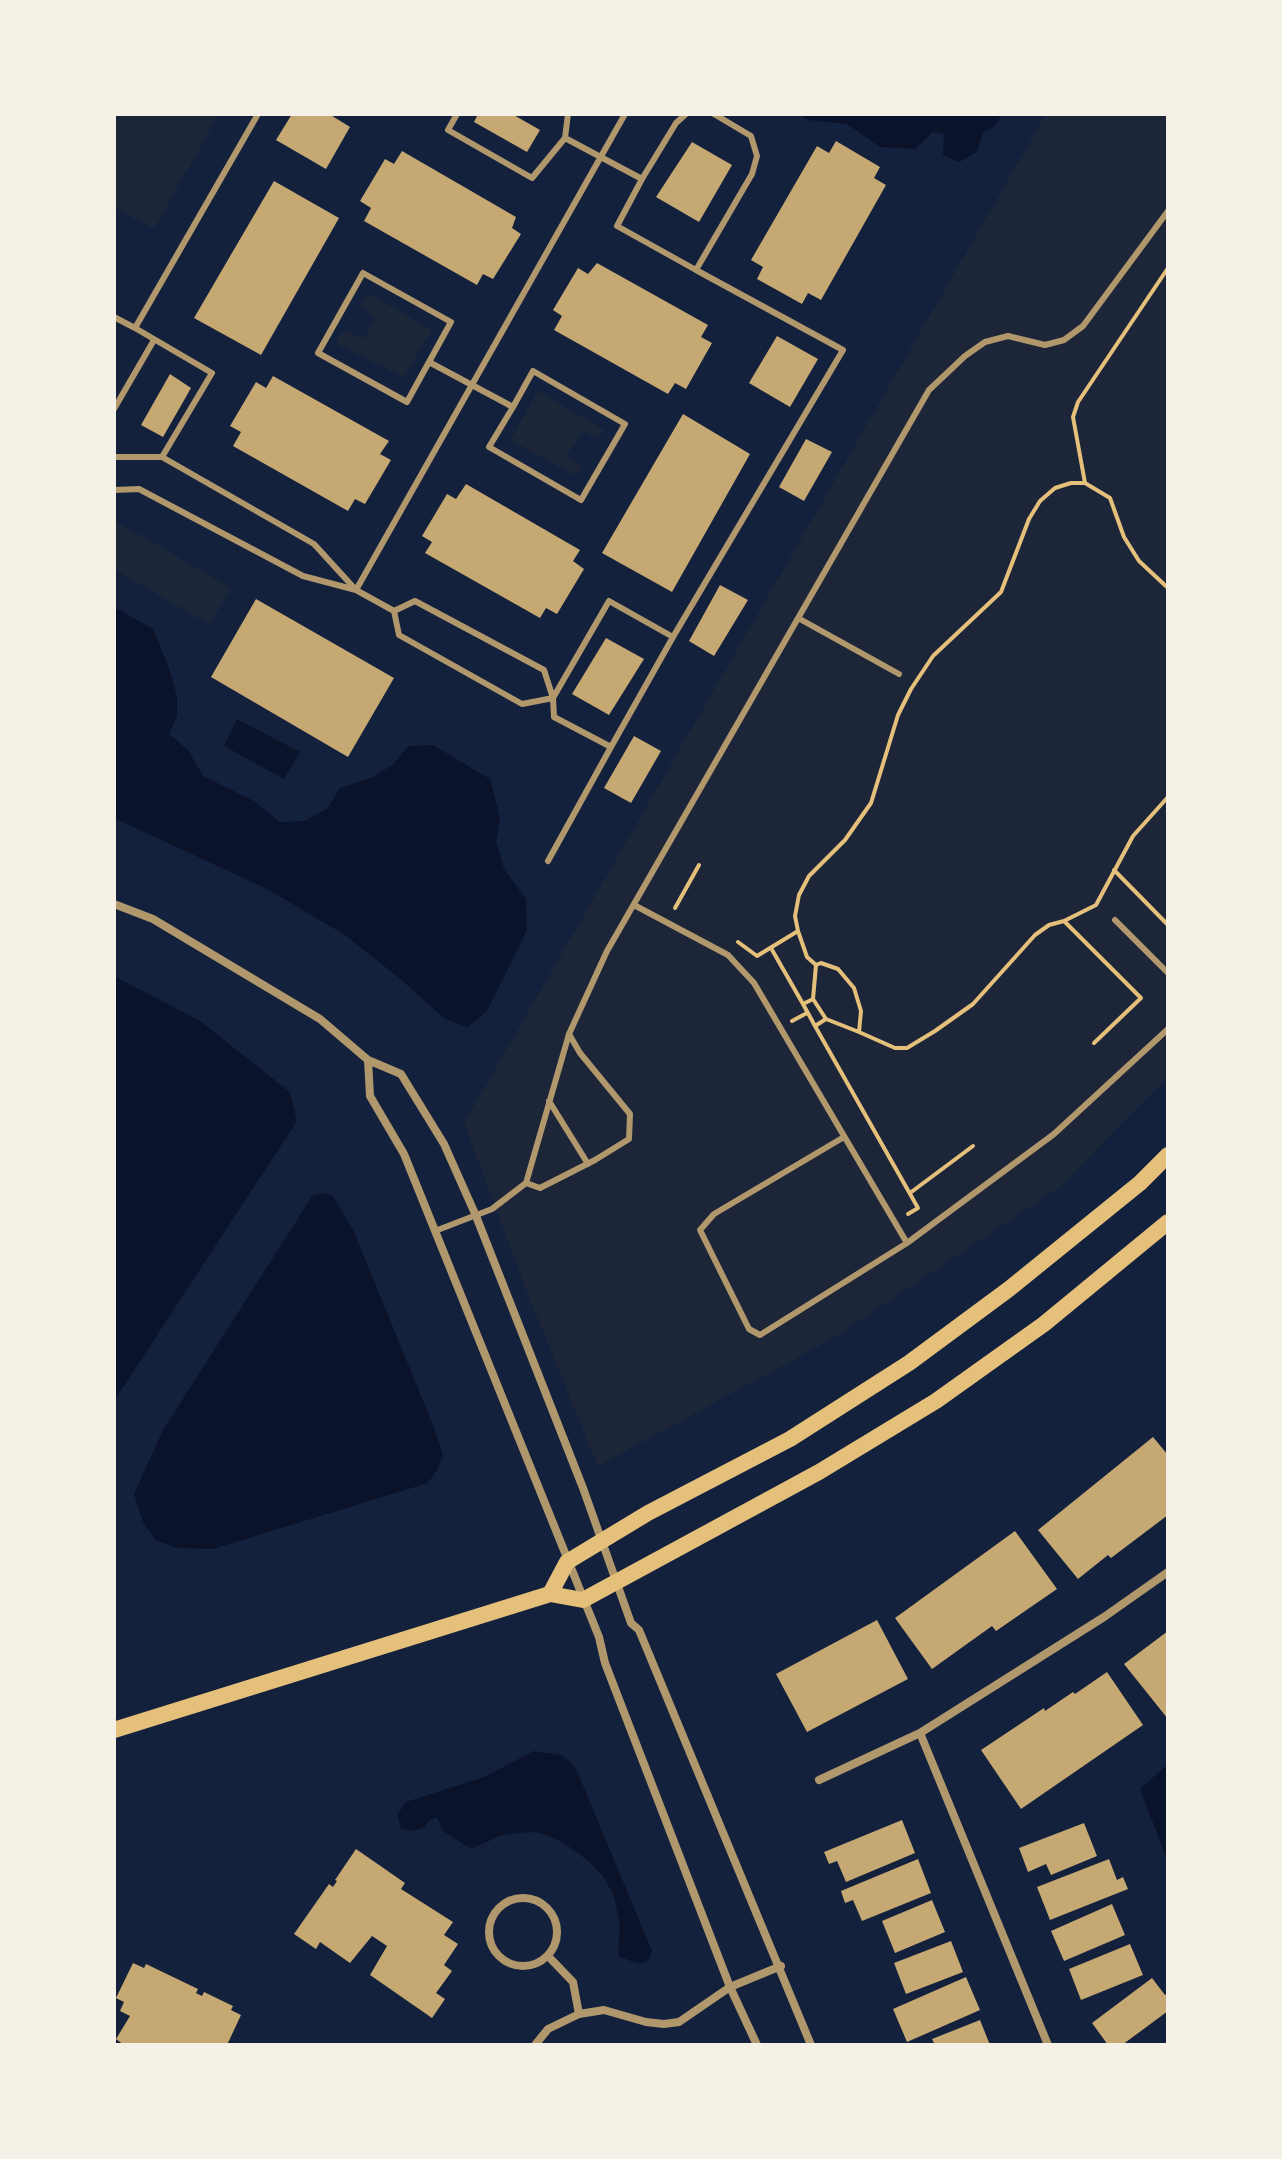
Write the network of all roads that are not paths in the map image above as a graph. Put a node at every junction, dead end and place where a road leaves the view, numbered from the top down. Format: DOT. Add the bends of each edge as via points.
graph roads {
  1 [pos="258,114"];
  2 [pos="457,114"];
  3 [pos="568,114"];
  4 [pos="625,114"];
  5 [pos="686,114"];
  6 [pos="714,114"];
  7 [pos="565,138"];
  8 [pos="600,158"];
  9 [pos="642,179"];
  10 [pos="1167,217"];
  11 [pos="696,270"];
  12 [pos="114,317"];
  13 [pos="135,328"];
  14 [pos="154,340"];
  15 [pos="429,362"];
  16 [pos="472,385"];
  17 [pos="513,407"];
  18 [pos="114,409"];
  19 [pos="114,457"];
  20 [pos="162,457"];
  21 [pos="114,490"];
  22 [pos="356,590"];
  23 [pos="394,611"];
  24 [pos="798,618"];
  25 [pos="673,637"];
  26 [pos="899,674"];
  27 [pos="553,698"];
  28 [pos="611,747"];
  29 [pos="548,861"];
  30 [pos="114,904"];
  31 [pos="634,905"];
  32 [pos="1115,920"];
  33 [pos="1168,973"];
  34 [pos="1168,1029"];
  35 [pos="569,1034"];
  36 [pos="368,1060"];
  37 [pos="549,1101"];
  38 [pos="844,1137"];
  39 [pos="1168,1155"];
  40 [pos="588,1164"];
  41 [pos="526,1183"];
  42 [pos="476,1216"];
  43 [pos="1168,1222"];
  44 [pos="435,1231"];
  45 [pos="907,1243"];
  46 [pos="603,1540"];
  47 [pos="567,1562"];
  48 [pos="1168,1572"];
  49 [pos="616,1581"];
  50 [pos="550,1594"];
  51 [pos="583,1600"];
  52 [pos="114,1730"];
  53 [pos="920,1733"];
  54 [pos="819,1780"];
  55 [pos="548,1956"];
  56 [pos="781,1966"];
  57 [pos="730,1987"];
  58 [pos="579,2014"];
  59 [pos="535,2045"];
  60 [pos="757,2045"];
  61 [pos="811,2045"];
  62 [pos="1048,2045"];
  1 -- 13 [label="lane"];
  2 -- 7 [label="lane" via="448,130 532,178"];
  3 -- 7 [label="lane"];
  4 -- 8 [label="lane"];
  5 -- 9 [label="lane"];
  6 -- 11 [label="lane" via="751,136 757,156 752,174"];
  7 -- 8 [label="lane"];
  8 -- 9 [label="lane"];
  8 -- 16 [label="lane"];
  9 -- 11 [label="lane" via="617,226"];
  10 -- 24 [label="lane" via="1083,326 1064,340 1045,345 1008,336 985,342 929,390"];
  11 -- 25 [label="lane" via="843,350"];
  12 -- 13 [label="lane"];
  13 -- 14 [label="lane"];
  14 -- 18 [label="lane"];
  14 -- 20 [label="lane" via="212,373"];
  15 -- 15 [label="lane" via="451,322 363,273 318,353 407,402"];
  15 -- 16 [label="lane"];
  16 -- 17 [label="lane"];
  16 -- 22 [label="lane"];
  17 -- 17 [label="lane" via="533,371 625,424 581,500 489,447"];
  19 -- 20 [label="lane"];
  20 -- 22 [label="lane" via="314,544"];
  21 -- 22 [label="lane" via="139,489 303,576"];
  22 -- 23 [label="lane"];
  23 -- 27 [label="lane" via="399,635 522,704"];
  23 -- 27 [label="lane" via="415,601 544,670"];
  24 -- 26 [label="lane"];
  24 -- 31 [label="lane"];
  25 -- 27 [label="lane" via="609,601"];
  25 -- 28 [label="lane"];
  27 -- 28 [label="lane" via="554,717"];
  28 -- 29 [label="lane"];
  30 -- 36 [label="street" via="153,919 320,1019"];
  31 -- 35 [label="lane"];
  31 -- 38 [label="lane" via="728,955 754,983"];
  32 -- 33 [label="lane"];
  34 -- 45 [label="lane" via="1054,1134"];
  35 -- 37 [label="lane"];
  35 -- 40 [label="lane" via="630,1114 629,1139"];
  36 -- 42 [label="street" via="401,1074 444,1144"];
  36 -- 44 [label="street" via="370,1096 404,1154"];
  37 -- 40 [label="lane"];
  37 -- 41 [label="lane"];
  38 -- 45 [label="lane"];
  38 -- 45 [label="lane" via="714,1214 700,1230 749,1329 760,1335"];
  39 -- 46 [label="main road" via="1009,1289 909,1363 790,1439"];
  40 -- 41 [label="lane" via="540,1188"];
  41 -- 42 [label="lane"];
  42 -- 44 [label="lane"];
  42 -- 46 [label="street"];
  43 -- 49 [label="main road" via="1044,1324 936,1401 819,1472"];
  44 -- 47 [label="street"];
  46 -- 47 [label="main road"];
  46 -- 49 [label="street"];
  47 -- 50 [label="main road"];
  47 -- 51 [label="street"];
  48 -- 53 [label="street"];
  49 -- 51 [label="main road"];
  49 -- 56 [label="street"];
  50 -- 51 [label="main road"];
  50 -- 52 [label="main road"];
  51 -- 57 [label="street"];
  53 -- 54 [label="street"];
  53 -- 62 [label="street"];
  55 -- 55 [label="street" via="558,1935 553,1913 545,1904 523,1897 502,1904 489,1923 497,1955 517,1966"];
  55 -- 58 [label="street" via="573,1982"];
  56 -- 57 [label="street"];
  56 -- 61 [label="street"];
  57 -- 58 [label="street" via="679,2022 646,2022 604,2010"];
  57 -- 60 [label="street"];
  58 -- 59 [label="street" via="548,2029"];
}
